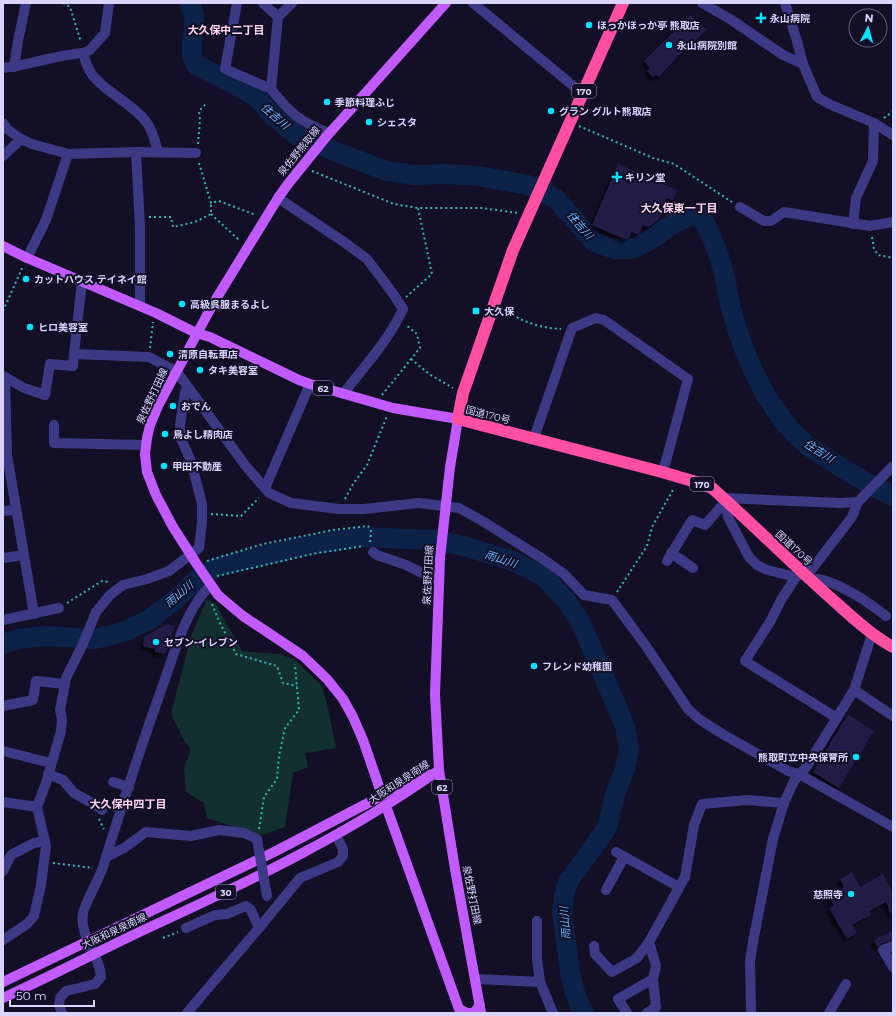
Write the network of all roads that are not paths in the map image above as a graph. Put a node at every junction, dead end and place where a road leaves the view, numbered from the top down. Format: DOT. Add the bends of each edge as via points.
graph roads {
  1 [pos="26,3"];
  2 [pos="109,3"];
  3 [pos="237,3"];
  4 [pos="263,3"];
  5 [pos="292,3"];
  6 [pos="446,3"];
  7 [pos="473,3"];
  8 [pos="623,3"];
  9 [pos="702,3"];
  10 [pos="785,3"];
  11 [pos="278,17"];
  12 [pos="83,53"];
  13 [pos="803,64"];
  14 [pos="14,67"];
  15 [pos="3,68"];
  16 [pos="271,89"];
  17 [pos="583,94"];
  18 [pos="3,123"];
  19 [pos="874,123"];
  20 [pos="328,135"];
  21 [pos="893,136"];
  22 [pos="21,139"];
  23 [pos="136,152"];
  24 [pos="158,152"];
  25 [pos="196,153"];
  26 [pos="68,154"];
  27 [pos="3,156"];
  28 [pos="278,198"];
  29 [pos="740,207"];
  30 [pos="893,222"];
  31 [pos="853,224"];
  32 [pos="3,246"];
  33 [pos="27,258"];
  34 [pos="82,281"];
  35 [pos="140,305"];
  36 [pos="196,333"];
  37 [pos="74,354"];
  38 [pos="176,372"];
  39 [pos="4,377"];
  40 [pos="310,384"];
  41 [pos="187,388"];
  42 [pos="343,394"];
  43 [pos="458,420"];
  44 [pos="54,425"];
  45 [pos="534,438"];
  46 [pos="146,445"];
  47 [pos="5,455"];
  48 [pos="893,466"];
  49 [pos="662,472"];
  50 [pos="266,489"];
  51 [pos="725,500"];
  52 [pos="858,502"];
  53 [pos="446,506"];
  54 [pos="3,510"];
  55 [pos="16,510"];
  56 [pos="371,549"];
  57 [pos="24,556"];
  58 [pos="3,558"];
  59 [pos="195,561"];
  60 [pos="693,568"];
  61 [pos="802,576"];
  62 [pos="439,578"];
  63 [pos="208,585"];
  64 [pos="59,608"];
  65 [pos="34,614"];
  66 [pos="886,616"];
  67 [pos="3,620"];
  68 [pos="872,634"];
  69 [pos="893,647"];
  70 [pos="65,684"];
  71 [pos="854,690"];
  72 [pos="3,706"];
  73 [pos="893,716"];
  74 [pos="837,718"];
  75 [pos="3,751"];
  76 [pos="51,763"];
  77 [pos="440,770"];
  78 [pos="48,774"];
  79 [pos="799,774"];
  80 [pos="113,782"];
  81 [pos="129,787"];
  82 [pos="382,795"];
  83 [pos="3,802"];
  84 [pos="784,803"];
  85 [pos="386,806"];
  86 [pos="37,807"];
  87 [pos="102,810"];
  88 [pos="893,827"];
  89 [pos="336,835"];
  90 [pos="45,841"];
  91 [pos="106,857"];
  92 [pos="3,871"];
  93 [pos="679,887"];
  94 [pos="606,890"];
  95 [pos="277,907"];
  96 [pos="537,921"];
  97 [pos="186,928"];
  98 [pos="259,928"];
  99 [pos="3,940"];
  100 [pos="88,942"];
  101 [pos="648,942"];
  102 [pos="594,946"];
  103 [pos="893,946"];
  104 [pos="94,954"];
  105 [pos="893,967"];
  106 [pos="475,979"];
  107 [pos="653,979"];
  108 [pos="3,982"];
  109 [pos="540,982"];
  110 [pos="846,984"];
  111 [pos="3,998"];
  112 [pos="480,1009"];
  113 [pos="460,1011"];
  114 [pos="62,1013"];
  115 [pos="187,1013"];
  116 [pos="553,1013"];
  117 [pos="628,1013"];
  118 [pos="647,1013"];
  119 [pos="751,1013"];
  120 [pos="829,1013"];
  1 -- 14 [label="street"];
  2 -- 12 [label="street" via="105,33 90,50"];
  3 -- 16 [label="street" via="225,69"];
  4 -- 11 [label="street"];
  5 -- 11 [label="street"];
  6 -- 20 [label="main road, 泉佐野熊取線"];
  7 -- 17 [label="street"];
  8 -- 17 [label="highway, 国道170号 / 170"];
  9 -- 13 [label="street" via="783,55"];
  10 -- 13 [label="street"];
  11 -- 16 [label="street"];
  12 -- 14 [label="street"];
  12 -- 24 [label="street" via="88,68 96,80 148,123"];
  13 -- 19 [label="street" via="816,97"];
  14 -- 15 [label="street"];
  16 -- 20 [label="street" via="297,118"];
  17 -- 43 [label="highway, 国道170号 / 170" via="513,250 463,393"];
  18 -- 22 [label="street"];
  19 -- 21 [label="street"];
  19 -- 31 [label="street" via="873,160 856,198"];
  20 -- 28 [label="main road, 泉佐野熊取線"];
  22 -- 26 [label="street"];
  22 -- 27 [label="street"];
  23 -- 24 [label="street"];
  23 -- 26 [label="street"];
  23 -- 35 [label="street" via="140,217"];
  24 -- 25 [label="street"];
  26 -- 33 [label="street" via="46,220"];
  28 -- 36 [label="main road, 泉佐野熊取線"];
  28 -- 42 [label="street" via="366,259 403,309 378,349"];
  29 -- 31 [label="street" via="764,220 771,221 784,212"];
  30 -- 31 [label="street" via="870,226"];
  32 -- 33 [label="main road, 62"];
  33 -- 34 [label="main road, 62"];
  34 -- 35 [label="main road, 62"];
  34 -- 37 [label="street"];
  35 -- 36 [label="main road, 62"];
  36 -- 38 [label="main road, 泉佐野打田線"];
  36 -- 40 [label="main road, 62" via="210,337"];
  37 -- 38 [label="street" via="148,357"];
  37 -- 39 [label="street" via="73,366 50,364 45,395 24,388"];
  38 -- 41 [label="street"];
  38 -- 46 [label="main road, 泉佐野打田線" via="150,425"];
  39 -- 47 [label="street"];
  40 -- 42 [label="main road, 62"];
  40 -- 50 [label="street"];
  41 -- 50 [label="street"];
  41 -- 59 [label="street" via="180,426 181,439 191,461 202,504 199,548"];
  42 -- 43 [label="main road, 62" via="389,407"];
  43 -- 45 [label="highway, 国道170号 / 170"];
  43 -- 53 [label="main road, 泉佐野打田線 / 62"];
  44 -- 46 [label="street" via="54,443"];
  45 -- 49 [label="highway, 国道170号 / 170"];
  45 -- 49 [label="street" via="572,328 596,318 604,320 688,379"];
  46 -- 59 [label="main road, 泉佐野打田線" via="147,472 156,495"];
  47 -- 55 [label="street"];
  48 -- 52 [label="street"];
  49 -- 51 [label="highway, 国道170号 / 170" via="712,488"];
  50 -- 53 [label="street" via="269,493 292,503 342,509 419,503"];
  51 -- 52 [label="street"];
  51 -- 60 [label="street" via="705,525 692,520 669,557"];
  51 -- 61 [label="highway, 国道170号 / 170"];
  51 -- 61 [label="street" via="728,517 749,557 757,565 767,570"];
  52 -- 61 [label="street" via="852,517 812,569"];
  53 -- 62 [label="main road, 泉佐野打田線 / 62"];
  53 -- 79 [label="street" via="459,508 543,559 564,574 584,595 612,600 688,709 724,735 788,771"];
  54 -- 55 [label="street"];
  55 -- 57 [label="street"];
  56 -- 62 [label="street" via="377,555 432,578"];
  57 -- 58 [label="street"];
  57 -- 65 [label="street"];
  59 -- 63 [label="main road, 泉佐野打田線"];
  59 -- 70 [label="street" via="147,579 122,585 110,595 96,612"];
  61 -- 66 [label="street" via="825,580 844,588"];
  61 -- 68 [label="highway, 国道170号 / 170"];
  61 -- 74 [label="street" via="781,600 745,661"];
  62 -- 77 [label="main road, 泉佐野打田線 / 62" via="436,694"];
  63 -- 81 [label="street" via="194,606 181,634"];
  63 -- 82 [label="main road, 泉佐野打田線" via="243,616 303,656 327,679 353,717"];
  64 -- 65 [label="street"];
  65 -- 67 [label="street"];
  68 -- 69 [label="highway, 国道170号 / 170"];
  68 -- 71 [label="street"];
  70 -- 72 [label="street" via="36,681 33,700"];
  70 -- 76 [label="street" via="60,710 61,731"];
  71 -- 73 [label="street"];
  71 -- 74 [label="street"];
  74 -- 79 [label="street" via="808,766"];
  75 -- 76 [label="street"];
  76 -- 78 [label="street"];
  77 -- 82 [label="main road, 大阪和泉泉南線 / 30" via="414,779"];
  77 -- 85 [label="main road, 大阪和泉泉南線 / 30"];
  77 -- 106 [label="main road, 泉佐野打田線 / 62"];
  78 -- 86 [label="street"];
  78 -- 87 [label="street" via="63,780 74,793"];
  79 -- 84 [label="street"];
  79 -- 88 [label="street"];
  80 -- 81 [label="street"];
  81 -- 91 [label="street"];
  82 -- 100 [label="main road, 大阪和泉泉南線 / 30" via="274,852"];
  83 -- 86 [label="street"];
  84 -- 93 [label="street" via="746,800 702,804 694,825 685,877"];
  84 -- 119 [label="street" via="773,839 750,961"];
  85 -- 89 [label="main road, 大阪和泉泉南線 / 30"];
  85 -- 113 [label="main road, 泉佐野打田線 / 62"];
  86 -- 90 [label="street"];
  89 -- 95 [label="street" via="343,856 338,862 300,878"];
  89 -- 104 [label="main road, 大阪和泉泉南線 / 30" via="245,883"];
  90 -- 92 [label="street" via="34,843 11,855"];
  90 -- 99 [label="street" via="44,862 34,916"];
  91 -- 95 [label="street, bridge" via="146,832 191,836 219,830 244,834 257,839 267,896"];
  91 -- 100 [label="street" via="83,913 82,926"];
  93 -- 94 [label="street" via="620,854"];
  93 -- 101 [label="street"];
  95 -- 98 [label="street"];
  96 -- 109 [label="street"];
  97 -- 98 [label="street" via="215,915 227,914 246,906 251,910"];
  98 -- 115 [label="street"];
  100 -- 104 [label="street"];
  100 -- 108 [label="main road, 大阪和泉泉南線 / 30"];
  101 -- 102 [label="street" via="637,958 612,972 595,954"];
  101 -- 107 [label="street" via="656,966"];
  103 -- 105 [label="street" via="883,950"];
  104 -- 111 [label="main road, 大阪和泉泉南線 / 30"];
  104 -- 114 [label="street" via="101,977 95,984 66,992 60,998"];
  106 -- 109 [label="street"];
  106 -- 112 [label="main road, 泉佐野打田線 / 62"];
  107 -- 117 [label="street" via="618,999"];
  107 -- 118 [label="street" via="656,1007"];
  109 -- 116 [label="street"];
  110 -- 120 [label="street"];
  112 -- 113 [label="main road, 泉佐野打田線 / 62" via="474,1013"];
}
